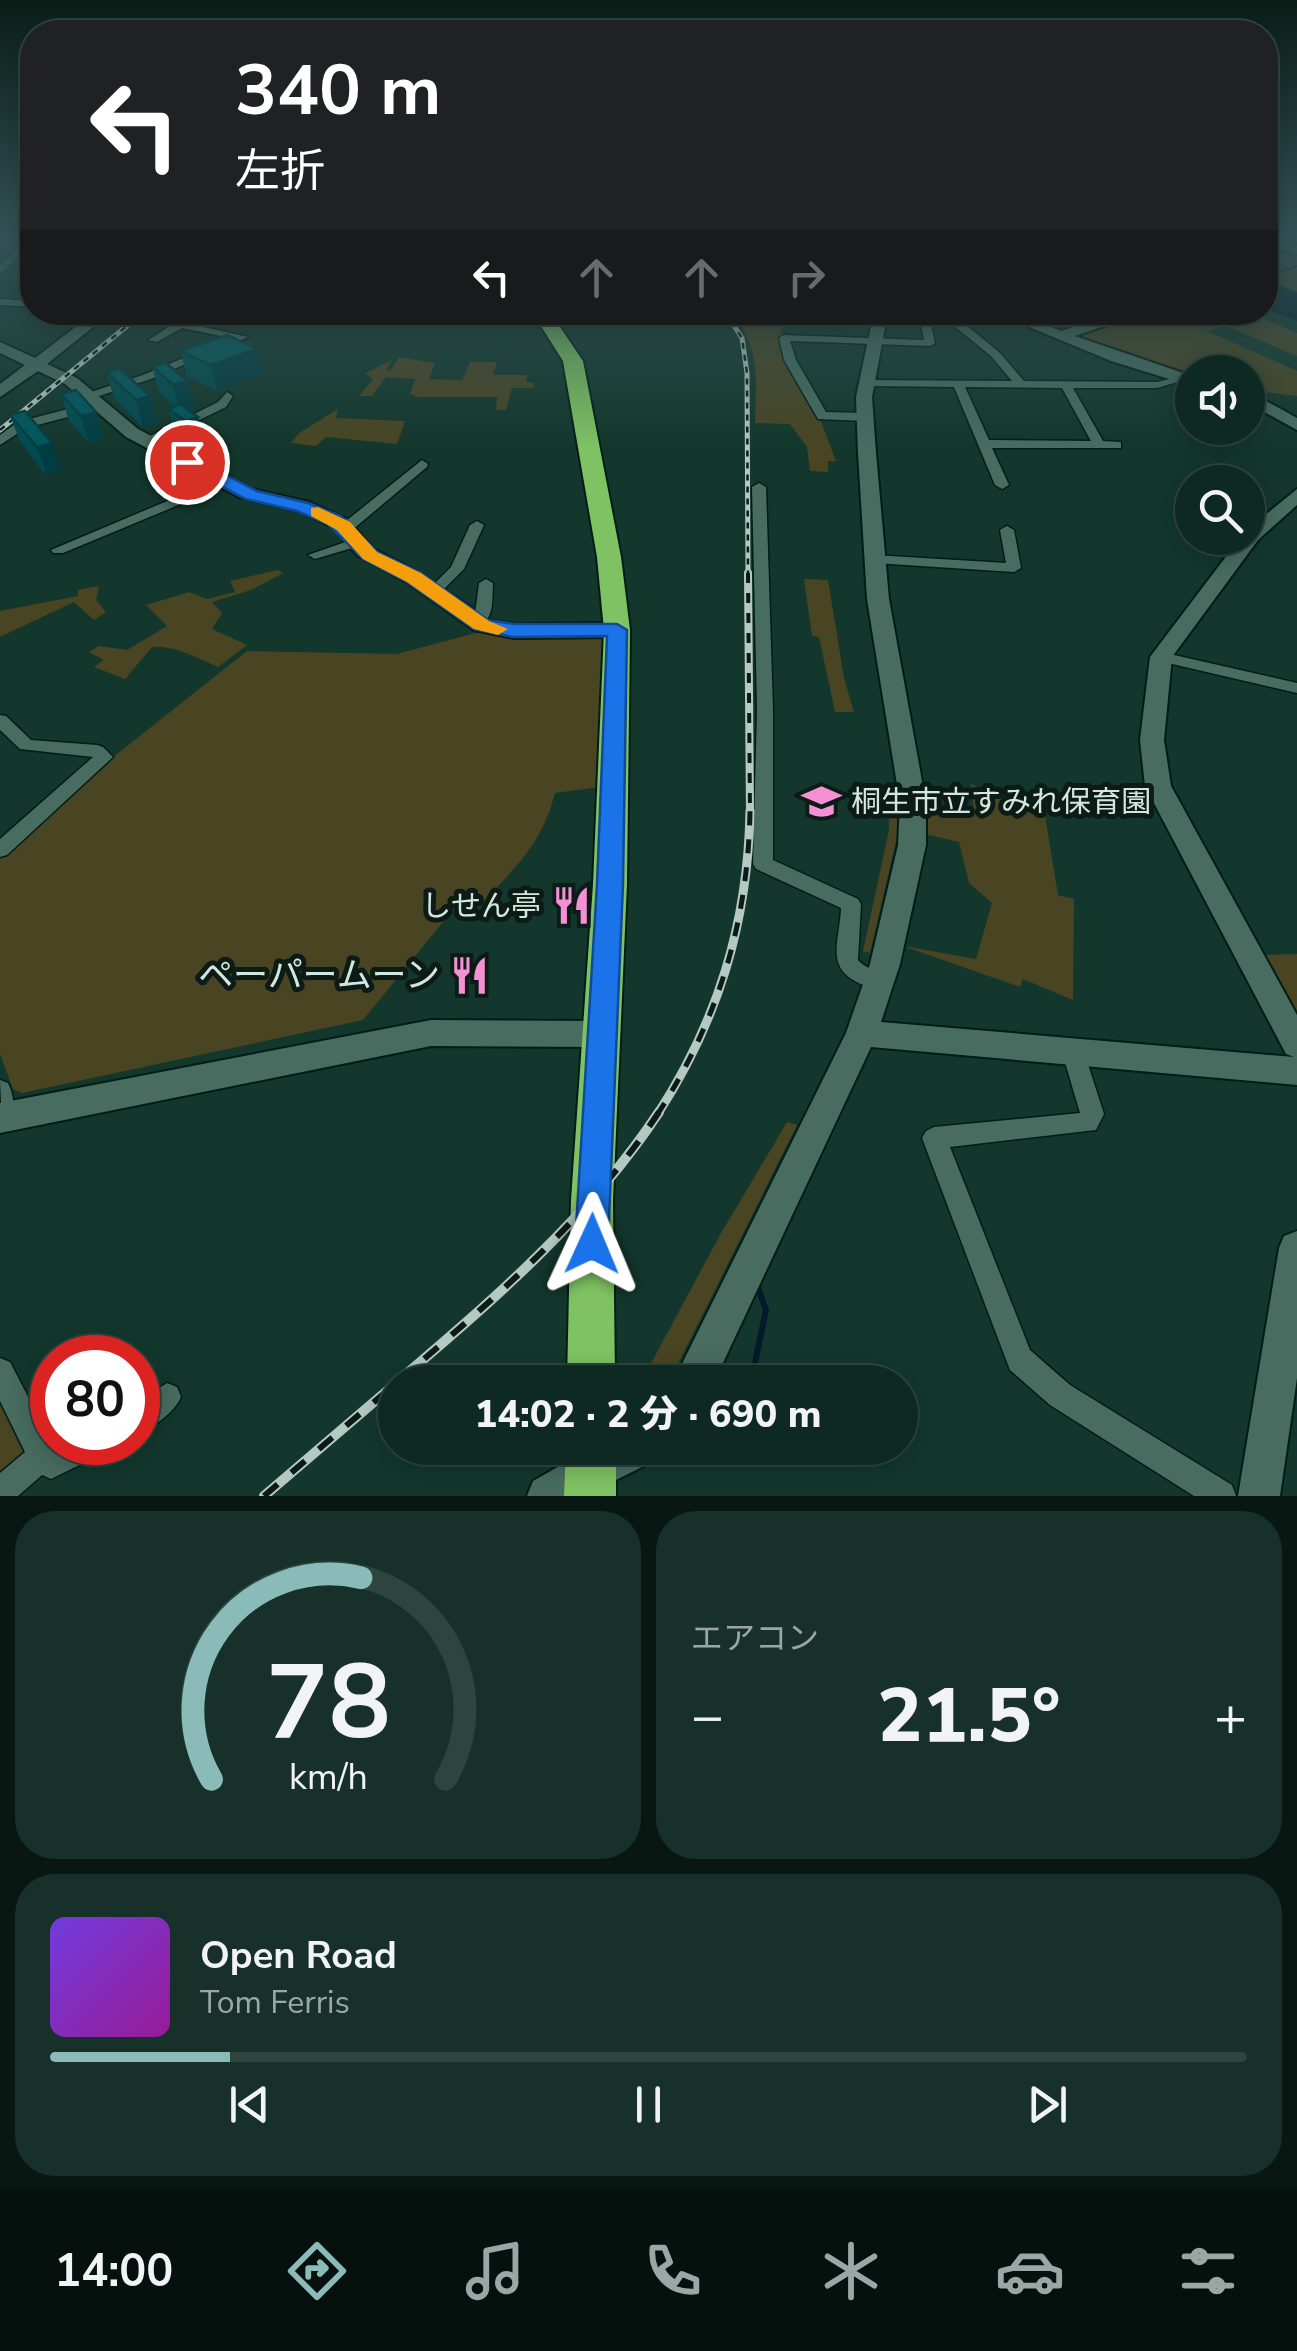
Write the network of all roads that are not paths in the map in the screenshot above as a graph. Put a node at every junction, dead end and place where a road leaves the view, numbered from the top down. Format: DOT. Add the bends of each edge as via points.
graph roads {
  1 [pos="88,325"];
  2 [pos="182,325"];
  3 [pos="551,325"];
  4 [pos="879,325"];
  5 [pos="926,325"];
  6 [pos="959,325"];
  7 [pos="1032,325"];
  8 [pos="1096,325"];
  9 [pos="1060,336"];
  10 [pos="153,340"];
  11 [pos="0,347"];
  12 [pos="37,364"];
  13 [pos="1175,375"];
  14 [pos="866,383"];
  15 [pos="1175,383"];
  16 [pos="958,384"];
  17 [pos="1022,384"];
  18 [pos="1066,385"];
  19 [pos="0,392"];
  20 [pos="227,396"];
  21 [pos="94,400"];
  22 [pos="1265,406"];
  23 [pos="864,418"];
  24 [pos="1297,426"];
  25 [pos="0,441"];
  26 [pos="146,441"];
  27 [pos="985,444"];
  28 [pos="1100,445"];
  29 [pos="1117,445"];
  30 [pos="422,464"];
  31 [pos="224,481"];
  32 [pos="1002,485"];
  33 [pos="759,488"];
  34 [pos="1293,503"];
  35 [pos="477,525"];
  36 [pos="1007,530"];
  37 [pos="352,536"];
  38 [pos="58,550"];
  39 [pos="315,555"];
  40 [pos="874,559"];
  41 [pos="486,583"];
  42 [pos="434,591"];
  43 [pos="477,622"];
  44 [pos="617,630"];
  45 [pos="1161,657"];
  46 [pos="1297,688"];
  47 [pos="0,720"];
  48 [pos="0,850"];
  49 [pos="880,983"];
  50 [pos="862,1033"];
  51 [pos="600,1034"];
  52 [pos="1297,1045"];
  53 [pos="1073,1052"];
  54 [pos="1297,1071"];
  55 [pos="1,1108"];
  56 [pos="1297,1248"];
  57 [pos="591,1365"];
  58 [pos="701,1365"];
  59 [pos="0,1372"];
  60 [pos="167,1397"];
  61 [pos="160,1402"];
  62 [pos="30,1432"];
  63 [pos="32,1465"];
  64 [pos="603,1465"];
  65 [pos="580,1477"];
  66 [pos="0,1492"];
  67 [pos="1221,1496"];
  68 [pos="1260,1496"];
  1 -- 12 [label="street"];
  2 -- 10 [label="street"];
  2 -- 21 [label="street" via="243,338"];
  3 -- 44 [label="highway" via="573,360"];
  4 -- 5 [label="street" via="930,344"];
  4 -- 14 [label="street"];
  4 -- 23 [label="street" via="784,339 822,416"];
  6 -- 17 [label="street"];
  7 -- 9 [label="street"];
  8 -- 9 [label="street"];
  9 -- 13 [label="street"];
  11 -- 12 [label="street"];
  12 -- 19 [label="street"];
  12 -- 21 [label="street"];
  14 -- 16 [label="street"];
  14 -- 23 [label="street"];
  15 -- 18 [label="street"];
  16 -- 17 [label="street"];
  16 -- 27 [label="street"];
  17 -- 18 [label="street"];
  18 -- 28 [label="street"];
  20 -- 26 [label="street"];
  21 -- 25 [label="street" via="26,424"];
  21 -- 26 [label="street"];
  22 -- 24 [label="street"];
  23 -- 40 [label="street"];
  26 -- 31 [label="street"];
  27 -- 28 [label="street"];
  27 -- 32 [label="street"];
  28 -- 29 [label="street"];
  30 -- 37 [label="street"];
  31 -- 37 [label="street" via="252,496 312,510"];
  31 -- 38 [label="street"];
  33 -- 49 [label="street" via="763,864 851,904 844,959 851,971"];
  34 -- 45 [label="street" via="1232,560"];
  35 -- 42 [label="street" via="457,569"];
  36 -- 40 [label="street" via="1014,568"];
  37 -- 39 [label="street"];
  37 -- 42 [label="street" via="370,556"];
  40 -- 49 [label="street" via="914,816"];
  41 -- 43 [label="street"];
  42 -- 43 [label="street"];
  43 -- 44 [label="street" via="514,630"];
  44 -- 51 [label="highway"];
  45 -- 46 [label="street"];
  45 -- 52 [label="street" via="1152,740 1158,786"];
  47 -- 48 [label="street" via="26,745 97,750 104,757"];
  49 -- 50 [label="street"];
  50 -- 53 [label="street"];
  50 -- 58 [label="street"];
  51 -- 55 [label="street" via="431,1032"];
  51 -- 57 [label="highway" via="605,1209"];
  53 -- 54 [label="street"];
  53 -- 67 [label="street" via="1092,1114 1088,1123 934,1138 1020,1360 1060,1396"];
  56 -- 68 [label="street"];
  59 -- 62 [label="street"];
  60 -- 61 [label="street"];
  63 -- 66 [label="street"];
  64 -- 65 [label="street"];
}
